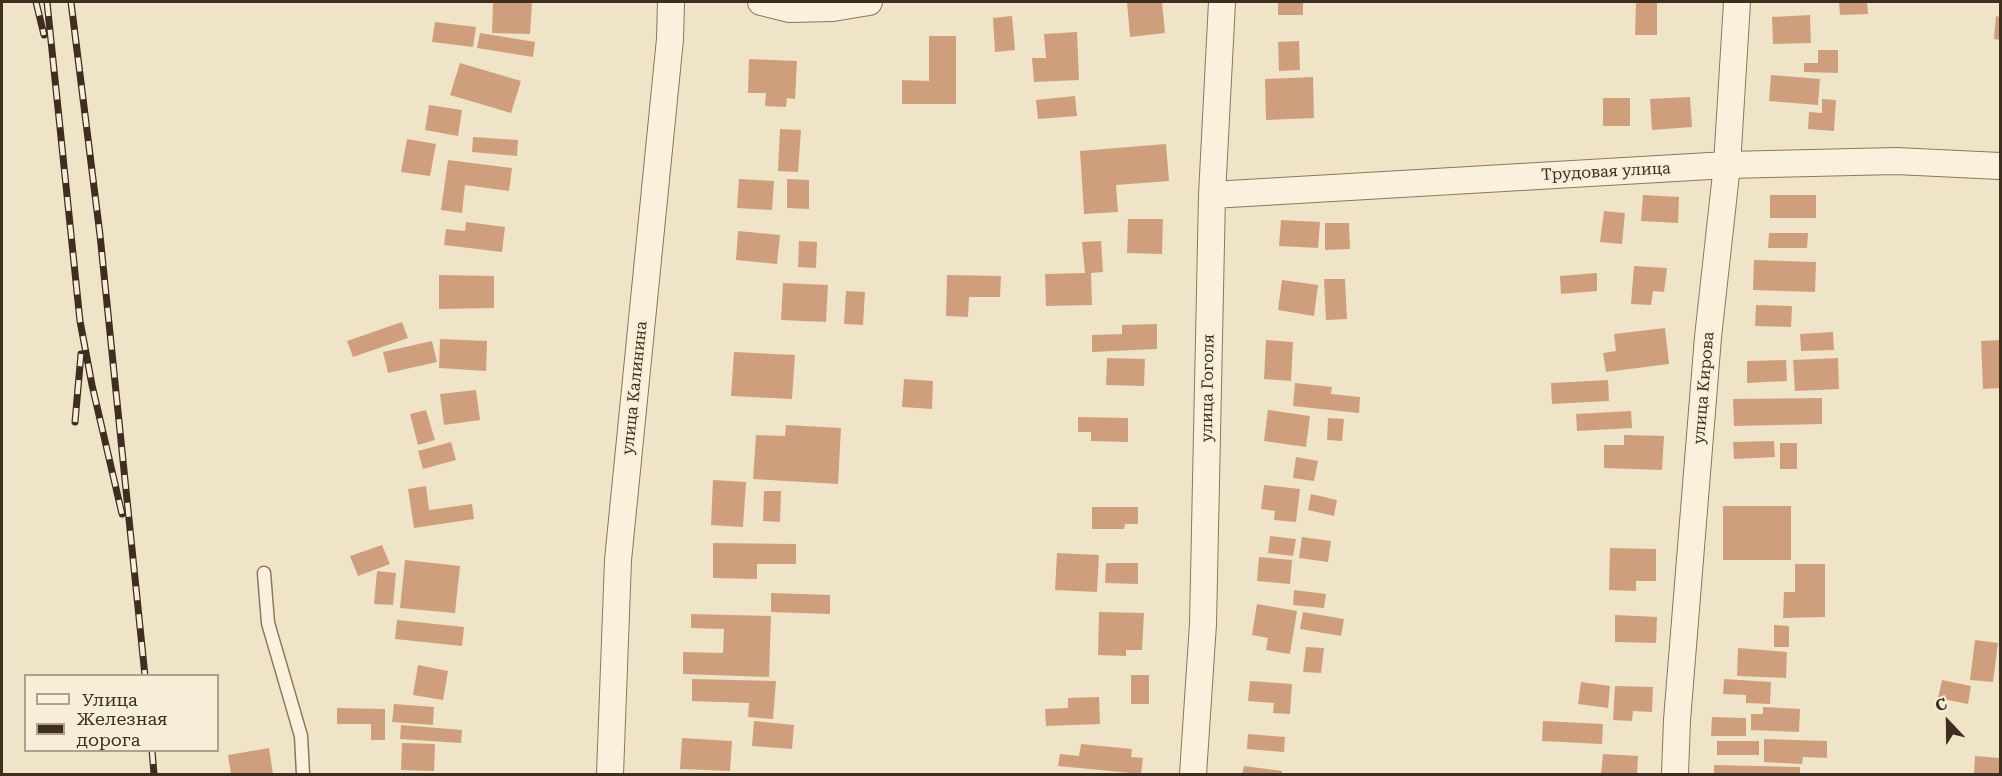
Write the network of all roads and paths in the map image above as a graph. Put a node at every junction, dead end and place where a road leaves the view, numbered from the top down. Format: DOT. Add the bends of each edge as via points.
graph roads {
  1 [pos="671,2"];
  2 [pos="761,2"];
  3 [pos="869,2"];
  4 [pos="1222,2"];
  5 [pos="1737,2"];
  6 [pos="1727,165"];
  7 [pos="2001,166"];
  8 [pos="1212,195"];
  9 [pos="264,573"];
  10 [pos="303,774"];
  11 [pos="610,774"];
  12 [pos="1193,774"];
  13 [pos="1675,774"];
  1 -- 11 [label="street, улица Калинина" via="618,560"];
  2 -- 3 [label="street" via="789,9"];
  4 -- 8 [label="street, улица Гоголя"];
  5 -- 6 [label="street, улица Кирова"];
  6 -- 7 [label="street, Трудовая улица" via="1896,161"];
  6 -- 8 [label="street, Трудовая улица"];
  6 -- 13 [label="street, улица Кирова" via="1708,337"];
  8 -- 12 [label="street, улица Гоголя" via="1203,624"];
  9 -- 10 [label="lane" via="268,623 301,735"];
}
